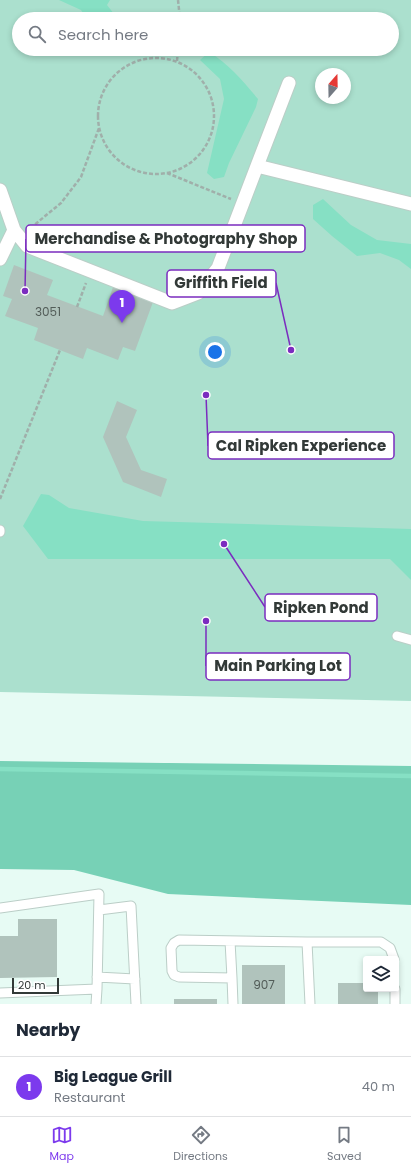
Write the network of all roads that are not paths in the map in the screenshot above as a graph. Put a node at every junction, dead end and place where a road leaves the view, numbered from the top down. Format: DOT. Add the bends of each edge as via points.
graph roads {
  1 [pos="289,83"];
  2 [pos="257,166"];
  3 [pos="0,190"];
  4 [pos="411,204"];
  5 [pos="14,230"];
  6 [pos="0,260"];
  7 [pos="397,636"];
  8 [pos="411,640"];
  9 [pos="0,908"];
  10 [pos="99,910"];
  11 [pos="230,940"];
  12 [pos="307,942"];
  13 [pos="393,956"];
  14 [pos="97,977"];
  15 [pos="232,978"];
  16 [pos="135,979"];
  17 [pos="97,989"];
  18 [pos="395,992"];
  19 [pos="0,993"];
  20 [pos="96,1004"];
  21 [pos="136,1004"];
  22 [pos="233,1004"];
  23 [pos="310,1004"];
  24 [pos="395,1004"];
  1 -- 2 [label="street"];
  2 -- 4 [label="street"];
  2 -- 5 [label="street" via="218,268 198,293 172,303 28,246"];
  3 -- 5 [label="street"];
  5 -- 6 [label="street"];
  7 -- 8 [label="lane"];
  9 -- 10 [label="lane" via="99,894"];
  10 -- 14 [label="lane"];
  10 -- 16 [label="lane" via="131,906"];
  11 -- 12 [label="lane"];
  11 -- 15 [label="lane"];
  11 -- 15 [label="lane" via="179,940 171,948 172,971 179,977"];
  12 -- 13 [label="lane" via="381,942 390,948"];
  12 -- 23 [label="lane"];
  14 -- 16 [label="lane"];
  14 -- 17 [label="lane"];
  15 -- 22 [label="lane"];
  16 -- 21 [label="lane"];
  17 -- 19 [label="lane"];
  17 -- 20 [label="lane"];
  18 -- 24 [label="lane"];
}
